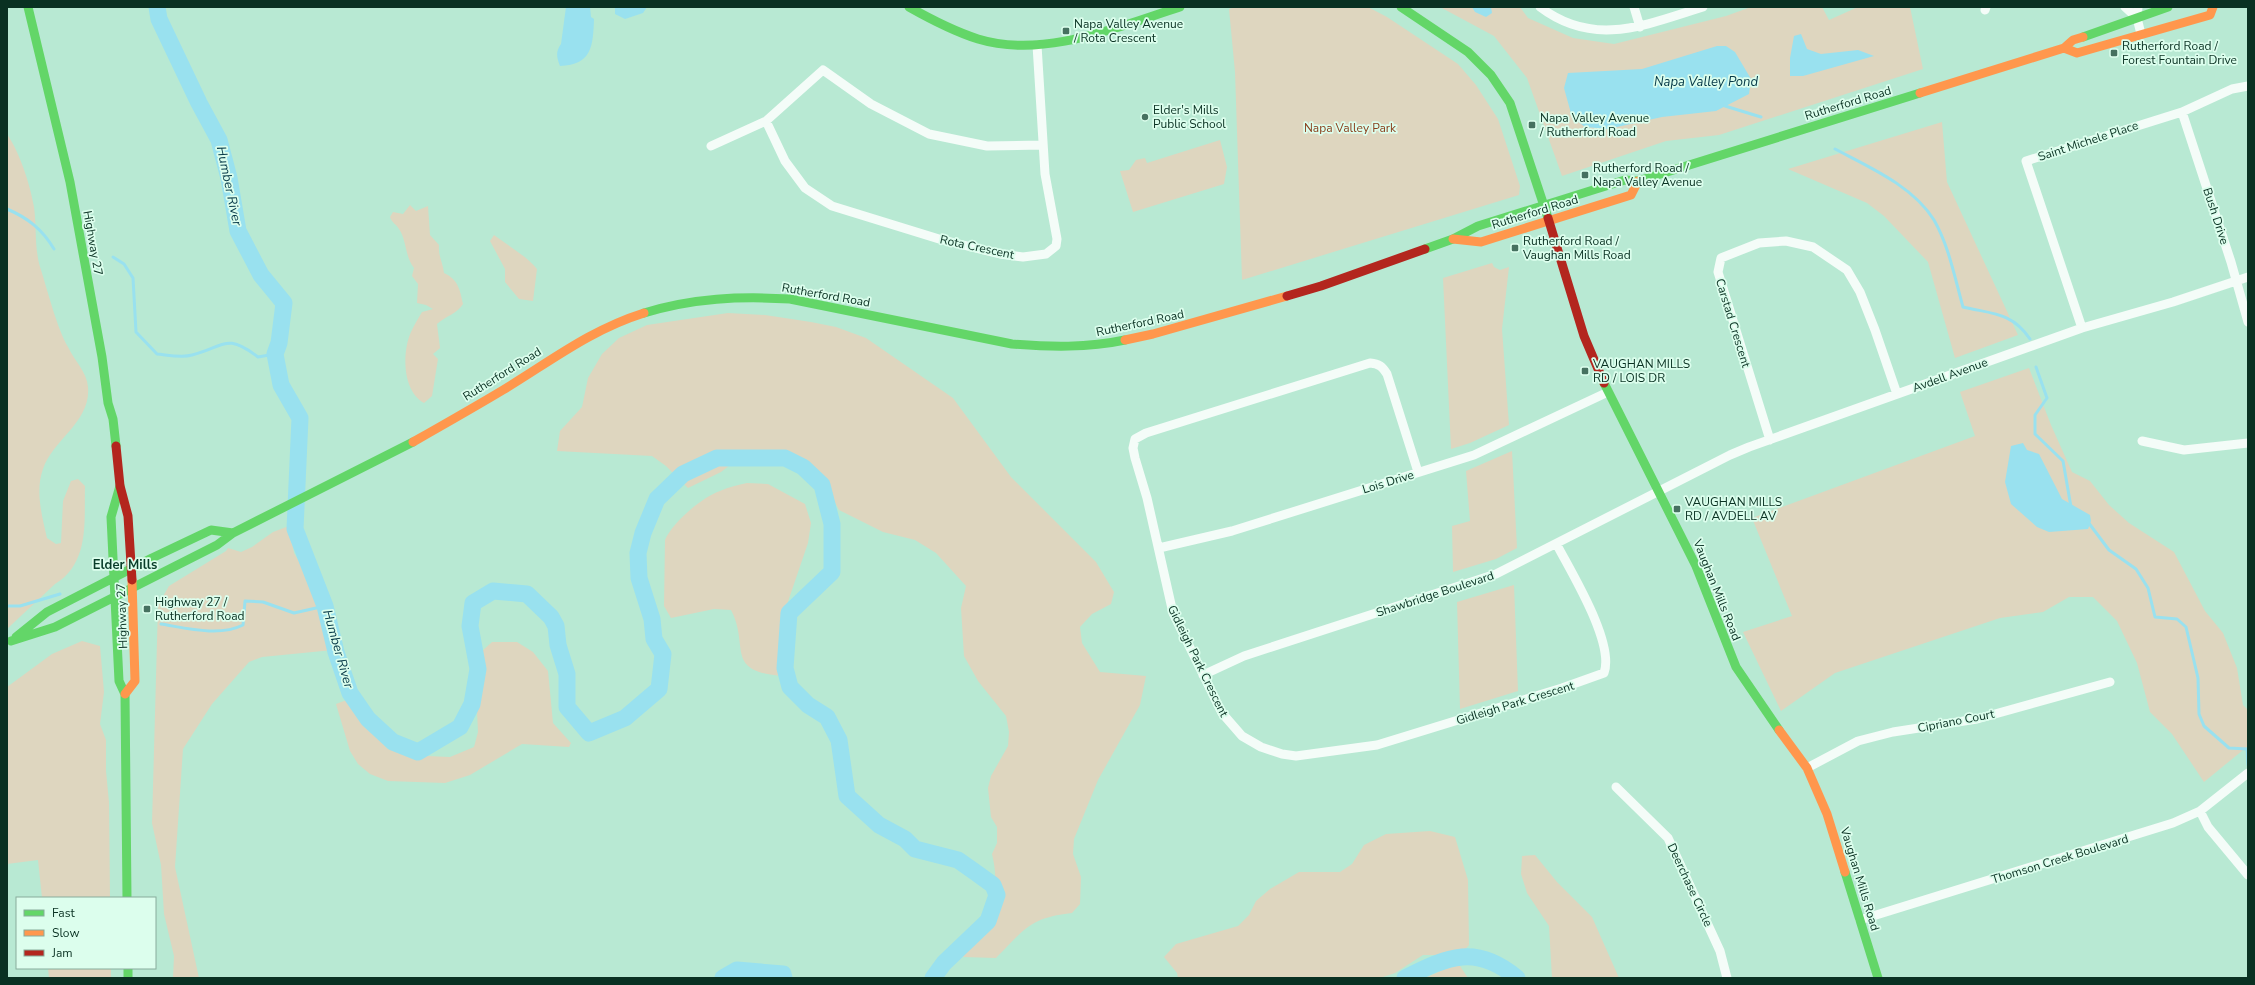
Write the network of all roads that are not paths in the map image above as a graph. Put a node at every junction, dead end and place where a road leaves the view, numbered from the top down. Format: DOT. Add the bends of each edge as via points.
graph roads {
  1 [pos="28,7"];
  2 [pos="909,7"];
  3 [pos="1180,7"];
  4 [pos="1401,7"];
  5 [pos="1540,7"];
  6 [pos="1634,7"];
  7 [pos="1703,7"];
  8 [pos="2125,7"];
  9 [pos="2138,7"];
  10 [pos="2168,7"];
  11 [pos="2213,7"];
  12 [pos="2137,18"];
  13 [pos="1640,27"];
  14 [pos="2141,34"];
  15 [pos="1037,45"];
  16 [pos="2064,48"];
  17 [pos="2248,86"];
  18 [pos="2182,112"];
  19 [pos="766,121"];
  20 [pos="1043,145"];
  21 [pos="712,146"];
  22 [pos="1638,181"];
  23 [pos="1544,205"];
  24 [pos="1548,221"];
  25 [pos="1453,239"];
  26 [pos="2248,277"];
  27 [pos="2236,281"];
  28 [pos="2248,322"];
  29 [pos="2082,328"];
  30 [pos="1608,392"];
  31 [pos="1897,394"];
  32 [pos="1770,440"];
  33 [pos="2142,441"];
  34 [pos="2248,443"];
  35 [pos="1418,472"];
  36 [pos="120,486"];
  37 [pos="1658,492"];
  38 [pos="233,532"];
  39 [pos="1556,545"];
  40 [pos="1159,548"];
  41 [pos="132,568"];
  42 [pos="114,577"];
  43 [pos="133,587"];
  44 [pos="116,596"];
  45 [pos="9,643"];
  46 [pos="1203,675"];
  47 [pos="2110,682"];
  48 [pos="125,694"];
  49 [pos="1807,768"];
  50 [pos="2248,774"];
  51 [pos="1616,787"];
  52 [pos="2200,811"];
  53 [pos="2248,875"];
  54 [pos="127,897"];
  55 [pos="1860,920"];
  56 [pos="1727,978"];
  57 [pos="1878,978"];
  1 -- 36 [label="main road, Highway 27" via="70,182 108,403 113,419"];
  2 -- 15 [label="main road" via="940,26 977,40 1004,45"];
  3 -- 15 [label="main road" via="1076,38"];
  4 -- 23 [label="main road, Vaughan Mills Road" via="1468,52 1499,86 1510,103 1520,127"];
  5 -- 13 [label="street" via="1554,17 1576,26 1606,31"];
  6 -- 13 [label="street"];
  7 -- 13 [label="street"];
  8 -- 12 [label="street"];
  9 -- 12 [label="street"];
  10 -- 12 [label="main road, Rutherford Road"];
  11 -- 14 [label="main road, Rutherford Road" via="2210,15"];
  12 -- 14 [label="street"];
  12 -- 16 [label="main road, Rutherford Road" via="2073,40"];
  14 -- 16 [label="main road, Rutherford Road" via="2077,53"];
  15 -- 20 [label="street, Rota Crescent"];
  16 -- 22 [label="main road, Rutherford Road"];
  17 -- 18 [label="street, Saint Michele Place" via="2232,89"];
  18 -- 27 [label="street, Bush Drive"];
  18 -- 29 [label="street, Saint Michele Place" via="2026,161"];
  19 -- 20 [label="street" via="823,70 870,104 929,134 987,146"];
  19 -- 20 [label="street, Rota Crescent" via="785,161 805,188 832,206 939,239 1022,257 1046,254 1056,246 1057,238 1045,174"];
  19 -- 21 [label="street"];
  22 -- 23 [label="main road, Rutherford Road" via="1625,180"];
  22 -- 24 [label="main road, Rutherford Road" via="1631,195"];
  23 -- 24 [label="main road, Vaughan Mills Road"];
  23 -- 25 [label="main road, Rutherford Road" via="1478,226"];
  24 -- 25 [label="main road, Rutherford Road" via="1481,242"];
  24 -- 30 [label="main road, Vaughan Mills Road" via="1584,336"];
  25 -- 38 [label="main road, Rutherford Road" via="1321,286 1153,334 1100,345 1048,347 1012,344 790,299 758,296 723,297 669,305 624,319 583,338 503,390 398,451"];
  26 -- 27 [label="street, Avdell Avenue"];
  27 -- 28 [label="street, Bush Drive"];
  27 -- 29 [label="street, Avdell Avenue"];
  29 -- 31 [label="street, Avdell Avenue"];
  30 -- 35 [label="street, Lois Drive" via="1486,450"];
  30 -- 37 [label="main road, Vaughan Mills Road"];
  31 -- 32 [label="street, Avdell Avenue"];
  31 -- 32 [label="street, Carstad Crescent" via="1860,292 1847,270 1813,247 1786,241 1759,243 1721,258 1718,272"];
  32 -- 37 [label="street, Avdell Avenue" via="1730,455"];
  33 -- 34 [label="street" via="2184,450"];
  35 -- 40 [label="street, Lois Drive" via="1232,531"];
  35 -- 40 [label="street, Gidleigh Park Crescent" via="1387,374 1383,366 1370,363 1146,433 1135,439 1135,458"];
  36 -- 41 [label="main road, Highway 27" via="128,516"];
  36 -- 42 [label="main road, Highway 27" via="111,517"];
  37 -- 39 [label="street, Shawbridge Boulevard"];
  37 -- 49 [label="main road, Vaughan Mills Road" via="1696,566 1736,667"];
  38 -- 41 [label="main road, Rutherford Road" via="211,530"];
  38 -- 43 [label="main road, Rutherford Road" via="217,546"];
  39 -- 46 [label="street, Shawbridge Boulevard" via="1496,574 1244,656"];
  39 -- 46 [label="street, Gidleigh Park Crescent" via="1582,592 1599,632 1606,661 1604,673 1597,676 1392,741 1296,756 1268,750 1242,736 1218,707"];
  40 -- 46 [label="street, Gidleigh Park Crescent" via="1173,613"];
  41 -- 42 [label="main road, Rutherford Road"];
  41 -- 43 [label="main road, Highway 27"];
  42 -- 44 [label="main road, Highway 27"];
  42 -- 45 [label="main road, Rutherford Road" via="47,612"];
  43 -- 44 [label="main road, Rutherford Road"];
  43 -- 48 [label="main road, Highway 27" via="135,681"];
  44 -- 45 [label="main road, Rutherford Road" via="55,627"];
  44 -- 48 [label="main road, Highway 27" via="119,681"];
  47 -- 49 [label="street, Cipriano Court" via="1977,719 1893,732 1858,741"];
  48 -- 54 [label="main road, Highway 27"];
  49 -- 55 [label="main road, Vaughan Mills Road" via="1827,814"];
  50 -- 52 [label="street, Thomson Creek Boulevard"];
  51 -- 56 [label="street, Deerchase Circle" via="1668,838 1720,952"];
  52 -- 53 [label="street" via="2208,827"];
  52 -- 55 [label="street, Thomson Creek Boulevard" via="2157,829"];
  55 -- 57 [label="main road, Vaughan Mills Road"];
}
